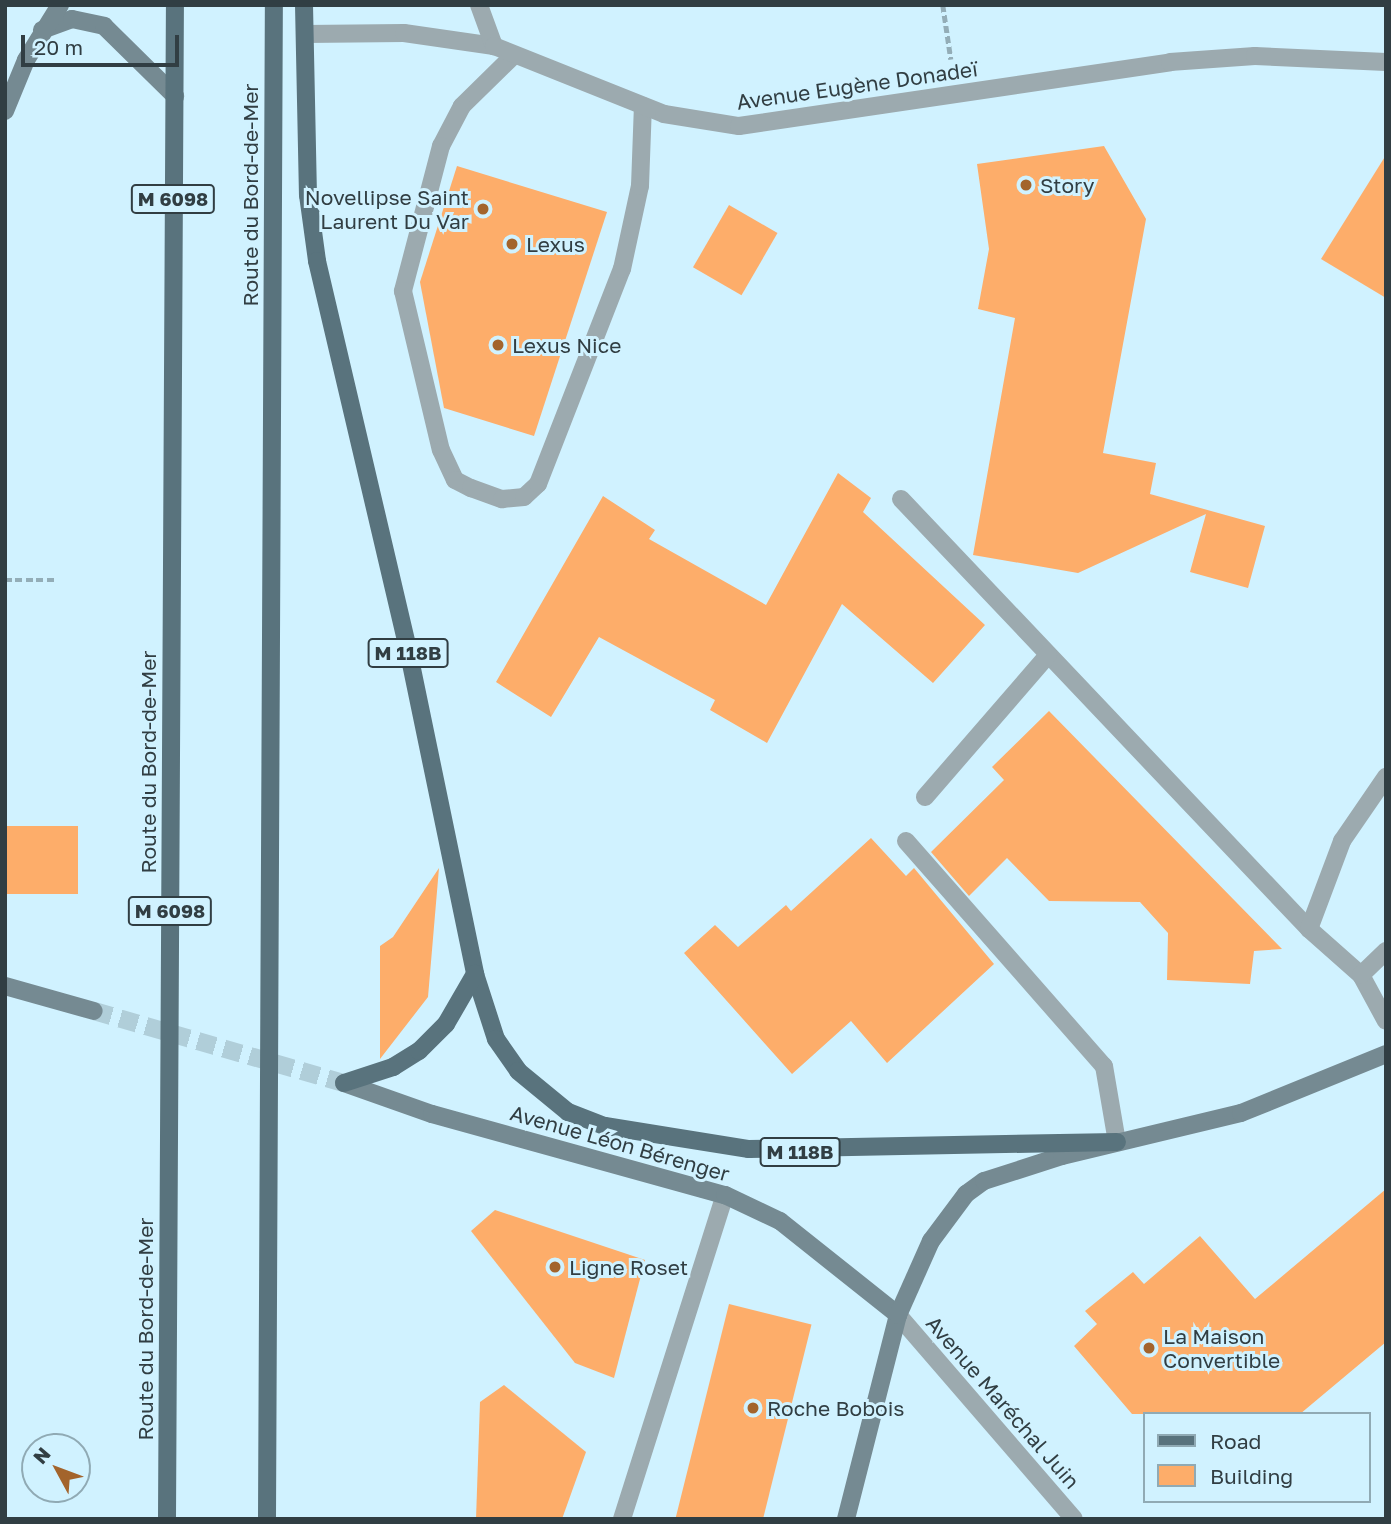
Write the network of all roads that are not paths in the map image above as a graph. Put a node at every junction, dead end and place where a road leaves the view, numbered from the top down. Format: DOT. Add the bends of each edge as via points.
graph roads {
  1 [pos="60,5"];
  2 [pos="175,5"];
  3 [pos="274,5"];
  4 [pos="304,5"];
  5 [pos="479,5"];
  6 [pos="42,30"];
  7 [pos="305,34"];
  8 [pos="494,46"];
  9 [pos="514,55"];
  10 [pos="1386,62"];
  11 [pos="175,96"];
  12 [pos="643,106"];
  13 [pos="5,111"];
  14 [pos="901,499"];
  15 [pos="1048,655"];
  16 [pos="1386,777"];
  17 [pos="925,797"];
  18 [pos="906,841"];
  19 [pos="1309,929"];
  20 [pos="1386,951"];
  21 [pos="475,974"];
  22 [pos="1361,975"];
  23 [pos="5,986"];
  24 [pos="94,1011"];
  25 [pos="1386,1021"];
  26 [pos="1386,1054"];
  27 [pos="1117,1142"];
  28 [pos="725,1195"];
  29 [pos="898,1315"];
  30 [pos="167,1519"];
  31 [pos="267,1519"];
  32 [pos="622,1519"];
  33 [pos="845,1519"];
  34 [pos="1074,1519"];
  1 -- 6 [label="main road"];
  2 -- 11 [label="main road, Route du Bord-de-Mer / M 6098"];
  3 -- 31 [label="main road, Route du Bord-de-Mer"];
  4 -- 7 [label="main road, M 118B"];
  5 -- 8 [label="street"];
  6 -- 11 [label="main road" via="72,19 104,26"];
  6 -- 13 [label="main road"];
  7 -- 8 [label="street, Avenue Eugène Donadeï" via="404,33"];
  7 -- 21 [label="main road, M 118B" via="308,195 317,261 407,646"];
  8 -- 9 [label="street, Avenue Eugène Donadeï"];
  9 -- 12 [label="street, Avenue Eugène Donadeï"];
  9 -- 12 [label="street" via="462,106 441,146 403,291 441,450 455,480 471,488 502,499 524,497 538,484 622,269 640,186"];
  10 -- 12 [label="street, Avenue Eugène Donadeï" via="1266,56 1170,62 739,126 702,123"];
  11 -- 30 [label="main road, Route du Bord-de-Mer / M 6098"];
  14 -- 15 [label="street"];
  15 -- 17 [label="street"];
  15 -- 19 [label="street"];
  16 -- 19 [label="street" via="1342,841"];
  18 -- 27 [label="street" via="1104,1066"];
  19 -- 22 [label="street"];
  20 -- 22 [label="street"];
  21 -- 27 [label="main road, M 118B" via="496,1039 518,1071 568,1112 637,1134 798,1152 1029,1140"];
  21 -- 28 [label="main road, Avenue Léon Bérenger" via="446,1024 419,1051 393,1067 344,1083 432,1114"];
  22 -- 25 [label="street"];
  23 -- 24 [label="main road"];
  26 -- 27 [label="main road" via="1241,1113"];
  27 -- 29 [label="main road" via="984,1181 966,1195 931,1241"];
  28 -- 29 [label="main road, Avenue Léon Bérenger" via="780,1221"];
  28 -- 32 [label="street"];
  29 -- 33 [label="main road"];
  29 -- 34 [label="street, Avenue Maréchal Juin"];
}
